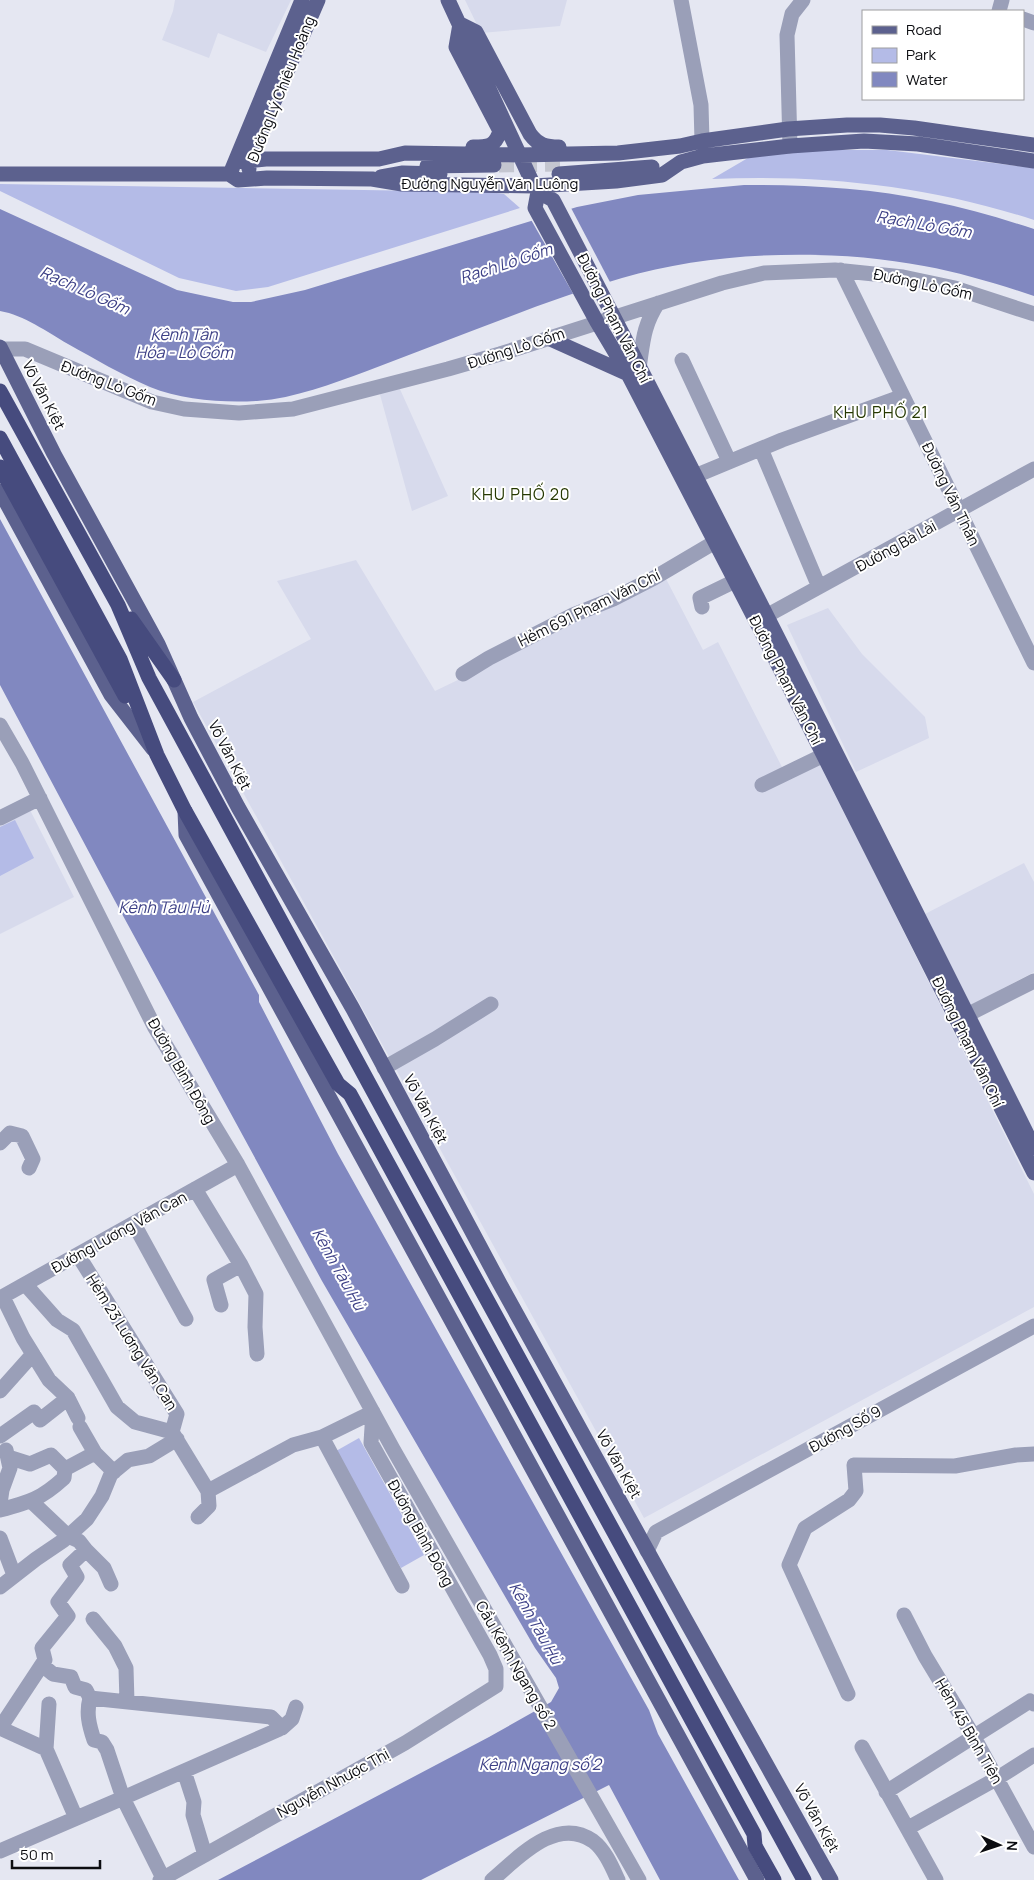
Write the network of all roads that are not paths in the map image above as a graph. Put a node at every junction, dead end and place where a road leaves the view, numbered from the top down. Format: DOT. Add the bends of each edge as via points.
graph roads {
  1 [pos="302,0"];
  2 [pos="318,0"];
  3 [pos="448,0"];
  4 [pos="803,0"];
  5 [pos="681,2"];
  6 [pos="460,24"];
  7 [pos="788,129"];
  8 [pos="702,141"];
  9 [pos="1034,145"];
  10 [pos="680,146"];
  11 [pos="790,146"];
  12 [pos="520,155"];
  13 [pos="379,159"];
  14 [pos="1034,161"];
  15 [pos="681,162"];
  16 [pos="238,166"];
  17 [pos="0,174"];
  18 [pos="372,179"];
  19 [pos="536,189"];
  20 [pos="841,270"];
  21 [pos="658,303"];
  22 [pos="1034,314"];
  23 [pos="614,317"];
  24 [pos="597,322"];
  25 [pos="548,338"];
  26 [pos="0,348"];
  27 [pos="682,360"];
  28 [pos="634,371"];
  29 [pos="0,391"];
  30 [pos="903,396"];
  31 [pos="0,438"];
  32 [pos="761,449"];
  33 [pos="730,461"];
  34 [pos="0,467"];
  35 [pos="1034,469"];
  36 [pos="695,476"];
  37 [pos="0,491"];
  38 [pos="958,511"];
  39 [pos="715,542"];
  40 [pos="736,581"];
  41 [pos="819,588"];
  42 [pos="118,605"];
  43 [pos="702,607"];
  44 [pos="761,618"];
  45 [pos="1034,663"];
  46 [pos="463,674"];
  47 [pos="174,680"];
  48 [pos="3,735"];
  49 [pos="157,755"];
  50 [pos="824,755"];
  51 [pos="762,785"];
  52 [pos="40,798"];
  53 [pos="185,811"];
  54 [pos="0,818"];
  55 [pos="1034,981"];
  56 [pos="491,1004"];
  57 [pos="962,1018"];
  58 [pos="384,1068"];
  59 [pos="0,1143"];
  60 [pos="1034,1148"];
  61 [pos="238,1165"];
  62 [pos="29,1168"];
  63 [pos="1034,1173"];
  64 [pos="195,1189"];
  65 [pos="134,1224"];
  66 [pos="78,1255"];
  67 [pos="240,1265"];
  68 [pos="25,1284"];
  69 [pos="1,1297"];
  70 [pos="221,1305"];
  71 [pos="186,1319"];
  72 [pos="1034,1326"];
  73 [pos="34,1354"];
  74 [pos="257,1354"];
  75 [pos="0,1391"];
  76 [pos="68,1398"];
  77 [pos="373,1412"];
  78 [pos="175,1435"];
  79 [pos="0,1436"];
  80 [pos="322,1437"];
  81 [pos="393,1449"];
  82 [pos="4,1450"];
  83 [pos="95,1453"];
  84 [pos="1034,1454"];
  85 [pos="64,1469"];
  86 [pos="114,1472"];
  87 [pos="208,1492"];
  88 [pos="32,1502"];
  89 [pos="0,1504"];
  90 [pos="0,1510"];
  91 [pos="198,1517"];
  92 [pos="634,1527"];
  93 [pos="656,1532"];
  94 [pos="68,1536"];
  95 [pos="0,1538"];
  96 [pos="86,1550"];
  97 [pos="647,1550"];
  98 [pos="14,1575"];
  99 [pos="111,1584"];
  100 [pos="402,1586"];
  101 [pos="0,1587"];
  102 [pos="904,1615"];
  103 [pos="93,1618"];
  104 [pos="44,1663"];
  105 [pos="496,1678"];
  106 [pos="848,1694"];
  107 [pos="90,1698"];
  108 [pos="127,1702"];
  109 [pos="1032,1703"];
  110 [pos="50,1704"];
  111 [pos="296,1706"];
  112 [pos="0,1728"];
  113 [pos="282,1728"];
  114 [pos="974,1737"];
  115 [pos="862,1747"];
  116 [pos="46,1750"];
  117 [pos="1034,1755"];
  118 [pos="184,1771"];
  119 [pos="996,1779"];
  120 [pos="886,1792"];
  121 [pos="123,1798"];
  122 [pos="76,1818"];
  123 [pos="908,1828"];
  124 [pos="1034,1847"];
  125 [pos="0,1851"];
  126 [pos="205,1854"];
  127 [pos="934,1876"];
  128 [pos="162,1879"];
  129 [pos="492,1880"];
  130 [pos="618,1880"];
  131 [pos="639,1880"];
  132 [pos="757,1880"];
  133 [pos="774,1880"];
  134 [pos="804,1880"];
  135 [pos="831,1880"];
  1 -- 16 [label="main road, Đường Lý Chiêu Hoàng"];
  2 -- 16 [label="main road, Đường Lý Chiêu Hoàng"];
  3 -- 6 [label="main road"];
  4 -- 7 [label="street" via="792,14 787,34"];
  5 -- 8 [label="street" via="701,104"];
  6 -- 10 [label="main road" via="476,32 537,143 548,147 665,142"];
  6 -- 12 [label="main road"];
  6 -- 13 [label="main road" via="456,47 500,131 497,140 482,147 398,146"];
  7 -- 8 [label="main road, Đường Nguyễn Văn Luông"];
  7 -- 9 [label="main road, Đường Nguyễn Văn Luông" via="880,125"];
  7 -- 11 [label="street"];
  8 -- 10 [label="main road, Đường Nguyễn Văn Luông"];
  10 -- 12 [label="main road, Đường Nguyễn Văn Luông" via="600,154"];
  10 -- 15 [label="main road" via="664,152 560,169 663,166"];
  11 -- 14 [label="main road, Đường Nguyễn Văn Luông" via="864,142 918,144"];
  11 -- 15 [label="main road, Đường Nguyễn Văn Luông" via="703,156"];
  12 -- 13 [label="main road, Đường Nguyễn Văn Luông" via="405,154"];
  12 -- 19 [label="main road"];
  13 -- 16 [label="main road, Đường Nguyễn Văn Luông" via="266,159"];
  13 -- 18 [label="main road" via="402,166 499,170 403,173"];
  15 -- 19 [label="main road, Đường Nguyễn Văn Luông" via="662,175"];
  16 -- 17 [label="main road, Đường Nguyễn Văn Luông"];
  16 -- 18 [label="main road, Đường Nguyễn Văn Luông" via="238,180"];
  18 -- 19 [label="main road, Đường Nguyễn Văn Luông" via="402,184"];
  19 -- 23 [label="main road, Đường Phạm Văn Chí" via="553,200"];
  19 -- 24 [label="main road, Đường Phạm Văn Chí" via="535,208"];
  20 -- 21 [label="street, Đường Lò Gốm" via="757,274"];
  20 -- 22 [label="street, Đường Lò Gốm" via="925,281"];
  20 -- 30 [label="street, Đường Văn Thân"];
  21 -- 23 [label="street, Đường Lò Gốm"];
  21 -- 28 [label="street" via="648,318"];
  23 -- 24 [label="street, Đường Lò Gốm"];
  23 -- 28 [label="main road, Đường Phạm Văn Chí"];
  24 -- 25 [label="street, Đường Lò Gốm"];
  24 -- 28 [label="main road, Đường Phạm Văn Chí"];
  25 -- 26 [label="street, Đường Lò Gốm" via="316,404 239,413 184,409 152,402 25,349"];
  25 -- 28 [label="main road"];
  26 -- 47 [label="main road, Võ Văn Kiệt" via="158,644"];
  27 -- 33 [label="street"];
  28 -- 36 [label="main road, Đường Phạm Văn Chí"];
  28 -- 39 [label="main road, Đường Phạm Văn Chí"];
  29 -- 42 [label="highway"];
  30 -- 32 [label="street"];
  30 -- 38 [label="street, Đường Văn Thân"];
  31 -- 49 [label="highway" via="120,659"];
  32 -- 33 [label="street"];
  32 -- 41 [label="street"];
  33 -- 36 [label="street"];
  34 -- 49 [label="highway"];
  35 -- 38 [label="street, Đường Bà Lài"];
  36 -- 44 [label="main road, Đường Phạm Văn Chí"];
  37 -- 49 [label="main road" via="111,695"];
  38 -- 41 [label="street, Đường Bà Lài"];
  38 -- 45 [label="street, Đường Văn Thân"];
  39 -- 40 [label="main road, Đường Phạm Văn Chí"];
  39 -- 46 [label="street, Hẻm 691 Phạm Văn Chí" via="654,578 573,615"];
  40 -- 43 [label="street" via="700,598"];
  40 -- 44 [label="main road, Đường Phạm Văn Chí"];
  41 -- 44 [label="street, Đường Bà Lài"];
  42 -- 47 [label="highway"];
  42 -- 134 [label="highway" via="150,678"];
  44 -- 50 [label="main road, Đường Phạm Văn Chí"];
  44 -- 57 [label="main road, Đường Phạm Văn Chí"];
  47 -- 58 [label="main road, Võ Văn Kiệt" via="238,807"];
  48 -- 52 [label="street, Đường Bình Đông"];
  49 -- 53 [label="highway"];
  50 -- 51 [label="street"];
  50 -- 57 [label="main road, Đường Phạm Văn Chí"];
  52 -- 54 [label="street"];
  52 -- 61 [label="street, Đường Bình Đông" via="154,1026"];
  53 -- 132 [label="main road" via="186,835"];
  53 -- 133 [label="highway" via="338,1084 355,1103 754,1834 756,1846"];
  55 -- 57 [label="street"];
  56 -- 58 [label="street"];
  57 -- 60 [label="main road, Đường Phạm Văn Chí"];
  57 -- 63 [label="main road, Đường Phạm Văn Chí"];
  58 -- 92 [label="main road, Võ Văn Kiệt"];
  59 -- 62 [label="street" via="10,1133 22,1136 33,1159"];
  61 -- 64 [label="street, Đường Lương Văn Can"];
  61 -- 77 [label="street, Đường Bình Đông"];
  64 -- 65 [label="street, Đường Lương Văn Can"];
  64 -- 67 [label="street"];
  65 -- 66 [label="street, Đường Lương Văn Can"];
  65 -- 71 [label="street"];
  66 -- 68 [label="street, Đường Lương Văn Can"];
  66 -- 78 [label="street, Hẻm 23 Lương Văn Can" via="177,1414"];
  67 -- 70 [label="street" via="214,1280"];
  67 -- 74 [label="street" via="256,1294"];
  68 -- 69 [label="street, Đường Lương Văn Can"];
  68 -- 78 [label="street" via="57,1320 73,1330 117,1407 135,1422"];
  69 -- 73 [label="street"];
  72 -- 93 [label="street, Đường Số 9"];
  73 -- 75 [label="street"];
  73 -- 76 [label="street" via="49,1380"];
  76 -- 79 [label="street" via="40,1420 34,1412"];
  76 -- 83 [label="street"];
  77 -- 80 [label="street"];
  77 -- 81 [label="street, Đường Bình Đông"];
  77 -- 105 [label="street, Đường Bình Đông" via="371,1443 490,1655"];
  78 -- 86 [label="street" via="149,1456 128,1460"];
  78 -- 87 [label="street"];
  80 -- 87 [label="street" via="293,1445"];
  80 -- 100 [label="street"];
  81 -- 131 [label="street, Cầu Kênh Ngang số 2"];
  82 -- 85 [label="street" via="30,1464 51,1455"];
  82 -- 89 [label="street" via="10,1468"];
  83 -- 85 [label="street"];
  83 -- 86 [label="street"];
  84 -- 106 [label="street" via="955,1466 854,1465 856,1491 849,1500 805,1528 789,1565"];
  85 -- 88 [label="street" via="64,1478"];
  86 -- 94 [label="street" via="87,1519"];
  87 -- 91 [label="street" via="209,1506"];
  88 -- 90 [label="street"];
  88 -- 94 [label="street"];
  92 -- 93 [label="street"];
  92 -- 97 [label="main road, Võ Văn Kiệt"];
  93 -- 97 [label="street"];
  94 -- 96 [label="street" via="79,1541"];
  94 -- 98 [label="street"];
  95 -- 98 [label="street"];
  96 -- 99 [label="street" via="104,1568"];
  96 -- 104 [label="street" via="70,1565 77,1577 58,1602 68,1616 42,1648"];
  97 -- 135 [label="main road, Võ Văn Kiệt"];
  98 -- 101 [label="street"];
  102 -- 114 [label="street, Hẻm 45 Bình Tiên"];
  103 -- 108 [label="street" via="115,1646 126,1668"];
  104 -- 107 [label="street" via="53,1674 70,1677 75,1686 86,1690"];
  104 -- 112 [label="street"];
  105 -- 126 [label="street, Nguyễn Nhược Thị" via="496,1686 405,1743"];
  107 -- 108 [label="street"];
  107 -- 121 [label="street" via="87,1710 89,1727 94,1740 102,1742 107,1750"];
  108 -- 113 [label="street" via="271,1717"];
  109 -- 114 [label="street"];
  110 -- 116 [label="street"];
  111 -- 113 [label="street" via="292,1719"];
  112 -- 116 [label="street"];
  113 -- 118 [label="street"];
  114 -- 119 [label="street, Hẻm 45 Bình Tiên"];
  114 -- 120 [label="street"];
  115 -- 120 [label="street"];
  116 -- 122 [label="street"];
  117 -- 119 [label="street"];
  118 -- 121 [label="street"];
  118 -- 126 [label="street"];
  119 -- 123 [label="street"];
  119 -- 124 [label="street, Hẻm 45 Bình Tiên"];
  120 -- 123 [label="street"];
  121 -- 122 [label="street"];
  121 -- 128 [label="street"];
  122 -- 125 [label="street"];
  123 -- 127 [label="street"];
  126 -- 128 [label="street, Nguyễn Nhược Thị"];
  129 -- 130 [label="street" via="522,1852 547,1838 568,1834 594,1842"];
}
